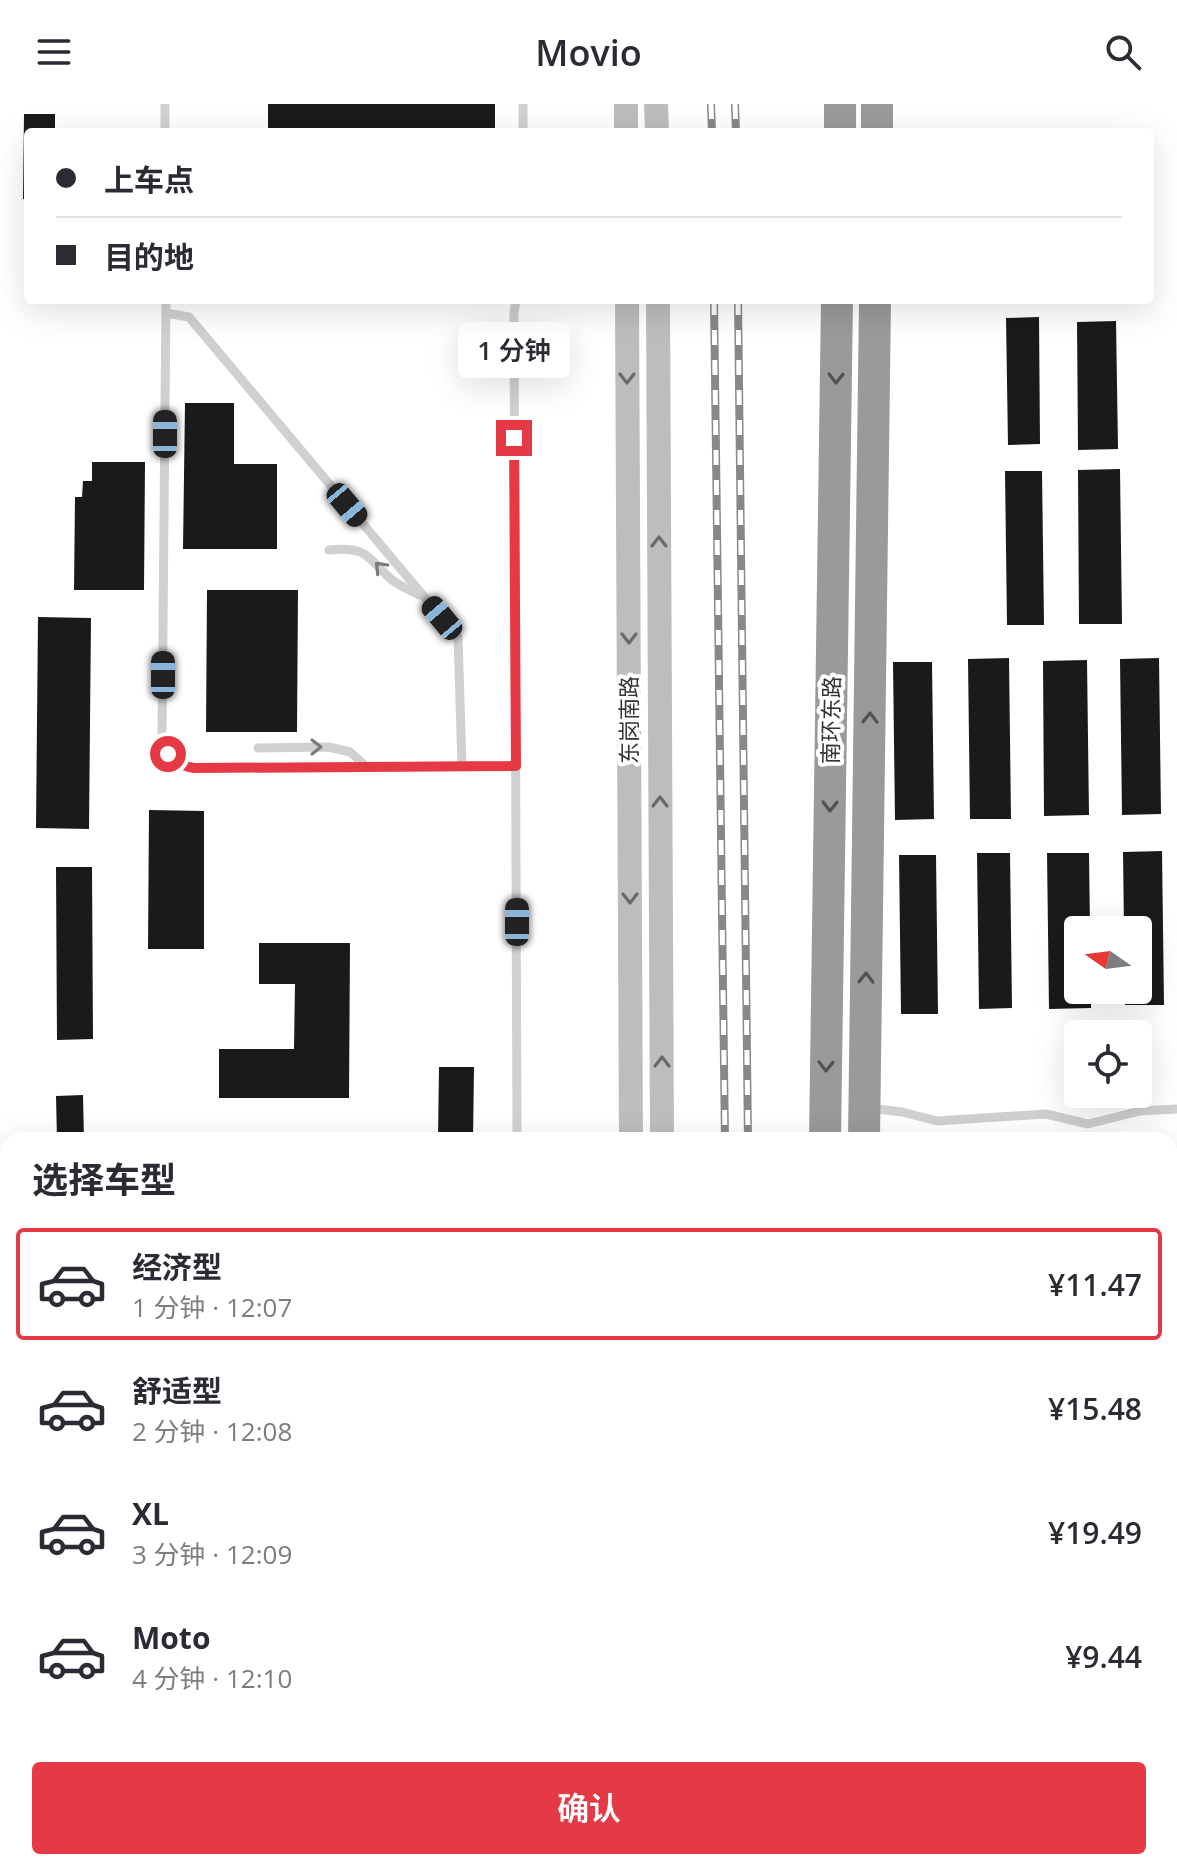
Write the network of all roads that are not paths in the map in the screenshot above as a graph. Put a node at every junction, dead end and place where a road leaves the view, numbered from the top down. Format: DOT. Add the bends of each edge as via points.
graph roads {
  1 [pos="165,104"];
  2 [pos="523,104"];
  3 [pos="626,104"];
  4 [pos="656,104"];
  5 [pos="840,104"];
  6 [pos="877,104"];
  7 [pos="165,128"];
  8 [pos="523,128"];
  9 [pos="626,128"];
  10 [pos="657,128"];
  11 [pos="840,128"];
  12 [pos="877,128"];
  13 [pos="166,304"];
  14 [pos="516,304"];
  15 [pos="627,304"];
  16 [pos="658,304"];
  17 [pos="837,304"];
  18 [pos="875,304"];
  19 [pos="166,313"];
  20 [pos="329,550"];
  21 [pos="426,599"];
  22 [pos="832,646"];
  23 [pos="871,646"];
  24 [pos="258,748"];
  25 [pos="462,766"];
  26 [pos="516,766"];
  27 [pos="367,767"];
  28 [pos="864,1108"];
  29 [pos="1177,1109"];
  30 [pos="517,1132"];
  31 [pos="631,1132"];
  32 [pos="662,1132"];
  33 [pos="825,1132"];
  34 [pos="864,1132"];
  1 -- 7 [label="lane"];
  2 -- 8 [label="lane"];
  3 -- 9 [label="street"];
  4 -- 10 [label="street"];
  5 -- 11 [label="highway"];
  6 -- 12 [label="highway"];
  13 -- 19 [label="lane"];
  14 -- 26 [label="lane"];
  15 -- 31 [label="street, 东岗南路, one-way"];
  32 -- 16 [label="street, 东岗南路, one-way"];
  17 -- 22 [label="highway, 南环东路, one-way"];
  18 -- 23 [label="highway, 南环东路"];
  19 -- 21 [label="lane" via="189,317"];
  19 -- 27 [label="lane" via="164,745 175,762 194,768"];
  21 -- 20 [label="lane, one-way" via="393,581 371,557"];
  21 -- 25 [label="lane" via="458,637"];
  22 -- 23 [label="highway"];
  22 -- 33 [label="highway, 南环东路, one-way"];
  28 -- 23 [label="highway, 南环东路, one-way"];
  24 -- 27 [label="lane, one-way" via="329,747 350,752"];
  25 -- 26 [label="lane"];
  25 -- 27 [label="lane"];
  26 -- 30 [label="lane"];
  28 -- 29 [label="lane" via="937,1121 1046,1114 1088,1124 1140,1111"];
  28 -- 34 [label="highway, 南环东路"];
}
